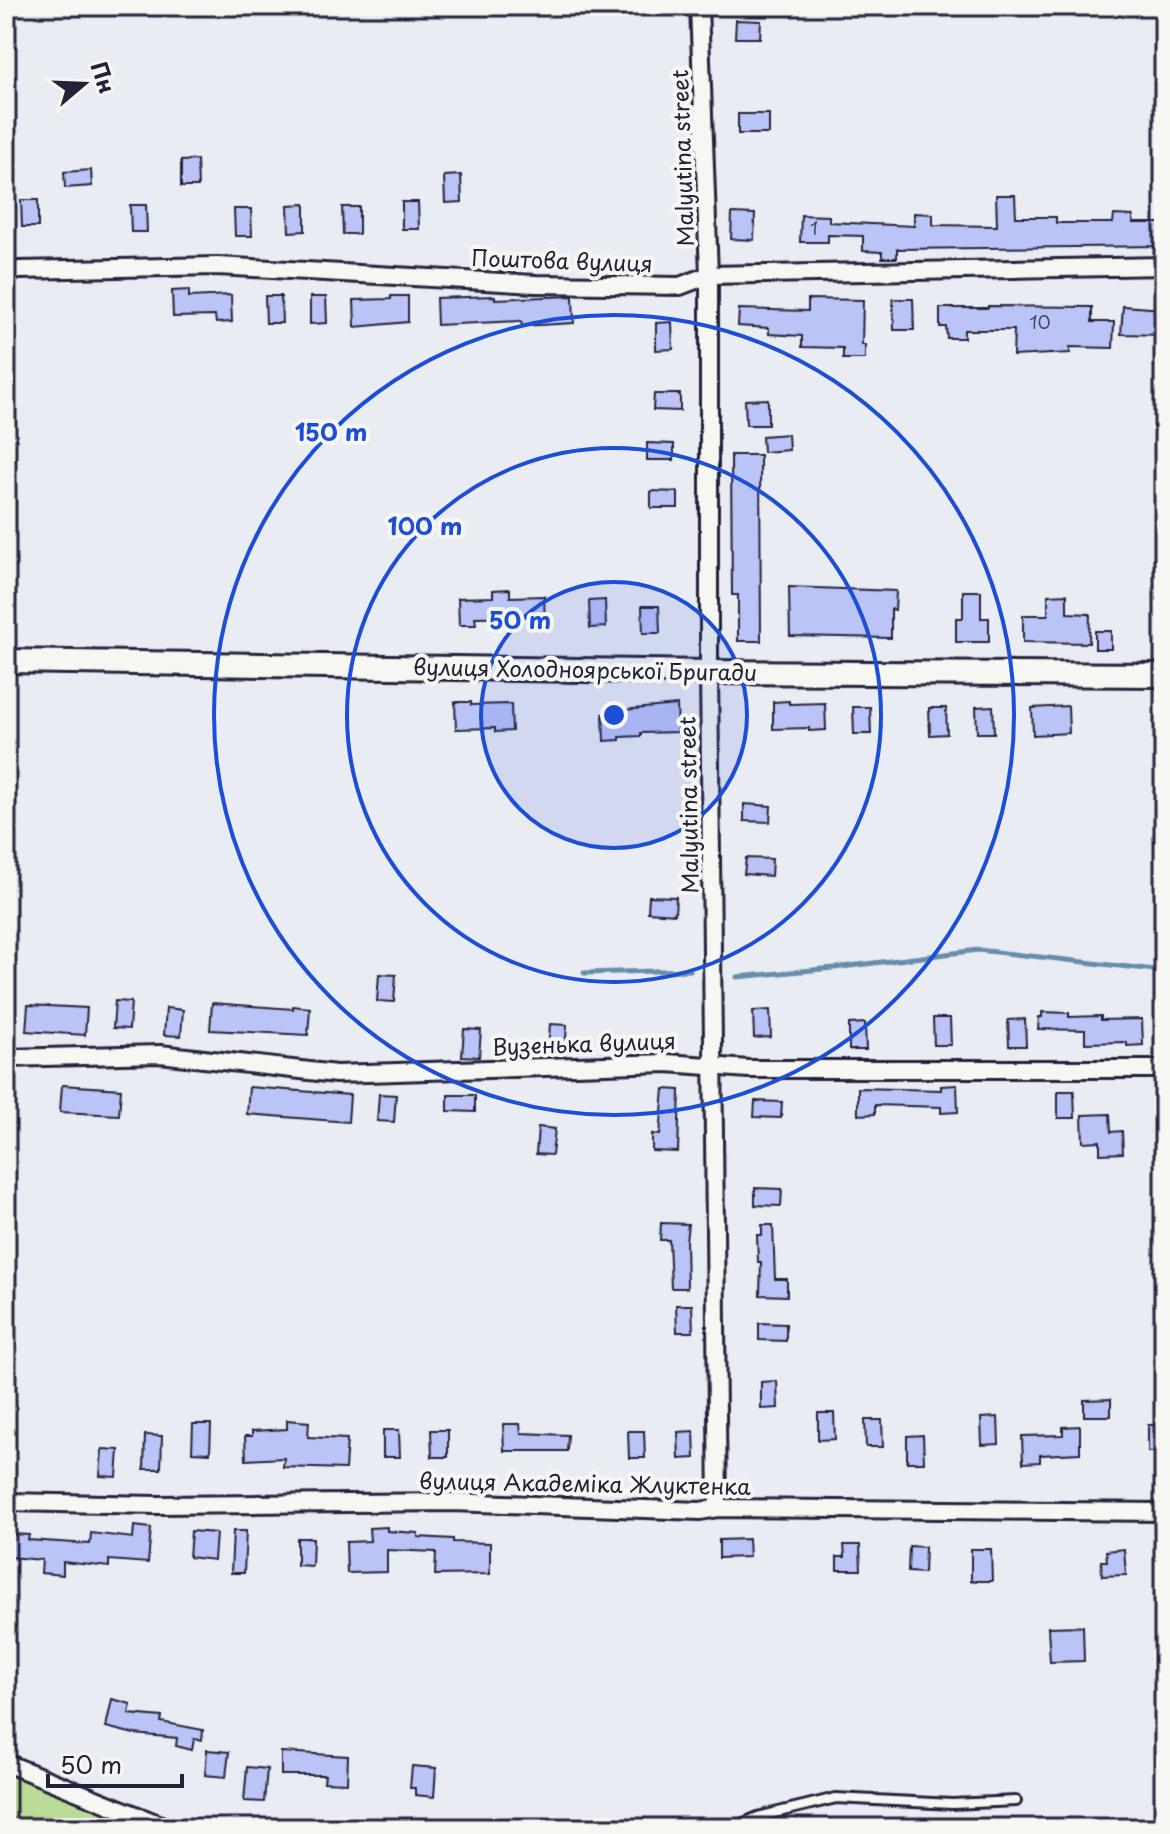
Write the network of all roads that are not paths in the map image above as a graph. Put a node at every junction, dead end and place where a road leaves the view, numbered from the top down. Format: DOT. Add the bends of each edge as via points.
graph roads {
  1 [pos="699,6"];
  2 [pos="1164,266"];
  3 [pos="6,273"];
  4 [pos="709,275"];
  5 [pos="6,661"];
  6 [pos="709,672"];
  7 [pos="1164,675"];
  8 [pos="6,1058"];
  9 [pos="714,1064"];
  10 [pos="1164,1069"];
  11 [pos="6,1502"];
  12 [pos="718,1508"];
  13 [pos="1164,1512"];
  14 [pos="6,1763"];
  15 [pos="1016,1801"];
  16 [pos="168,1828"];
  17 [pos="732,1828"];
  1 -- 4 [label="street, Malyutina street"];
  2 -- 4 [label="street, Поштова вулиця"];
  3 -- 4 [label="street, Поштова вулиця" via="218,266 535,284 680,286"];
  4 -- 6 [label="street, Malyutina street"];
  5 -- 6 [label="street, вулиця Холодноярської Бригади"];
  6 -- 7 [label="street, вулиця Холодноярської Бригади"];
  6 -- 9 [label="street, Malyutina street"];
  8 -- 9 [label="street, Вузенька вулиця" via="160,1054 336,1074"];
  9 -- 10 [label="street, Вузенька вулиця" via="749,1069"];
  9 -- 12 [label="street, Malyutina street"];
  11 -- 12 [label="street, вулиця Академіка Жлуктенка"];
  12 -- 13 [label="street, вулиця Академіка Жлуктенка"];
  14 -- 16 [label="street"];
  15 -- 17 [label="lane" via="952,1804 836,1798"];
}
